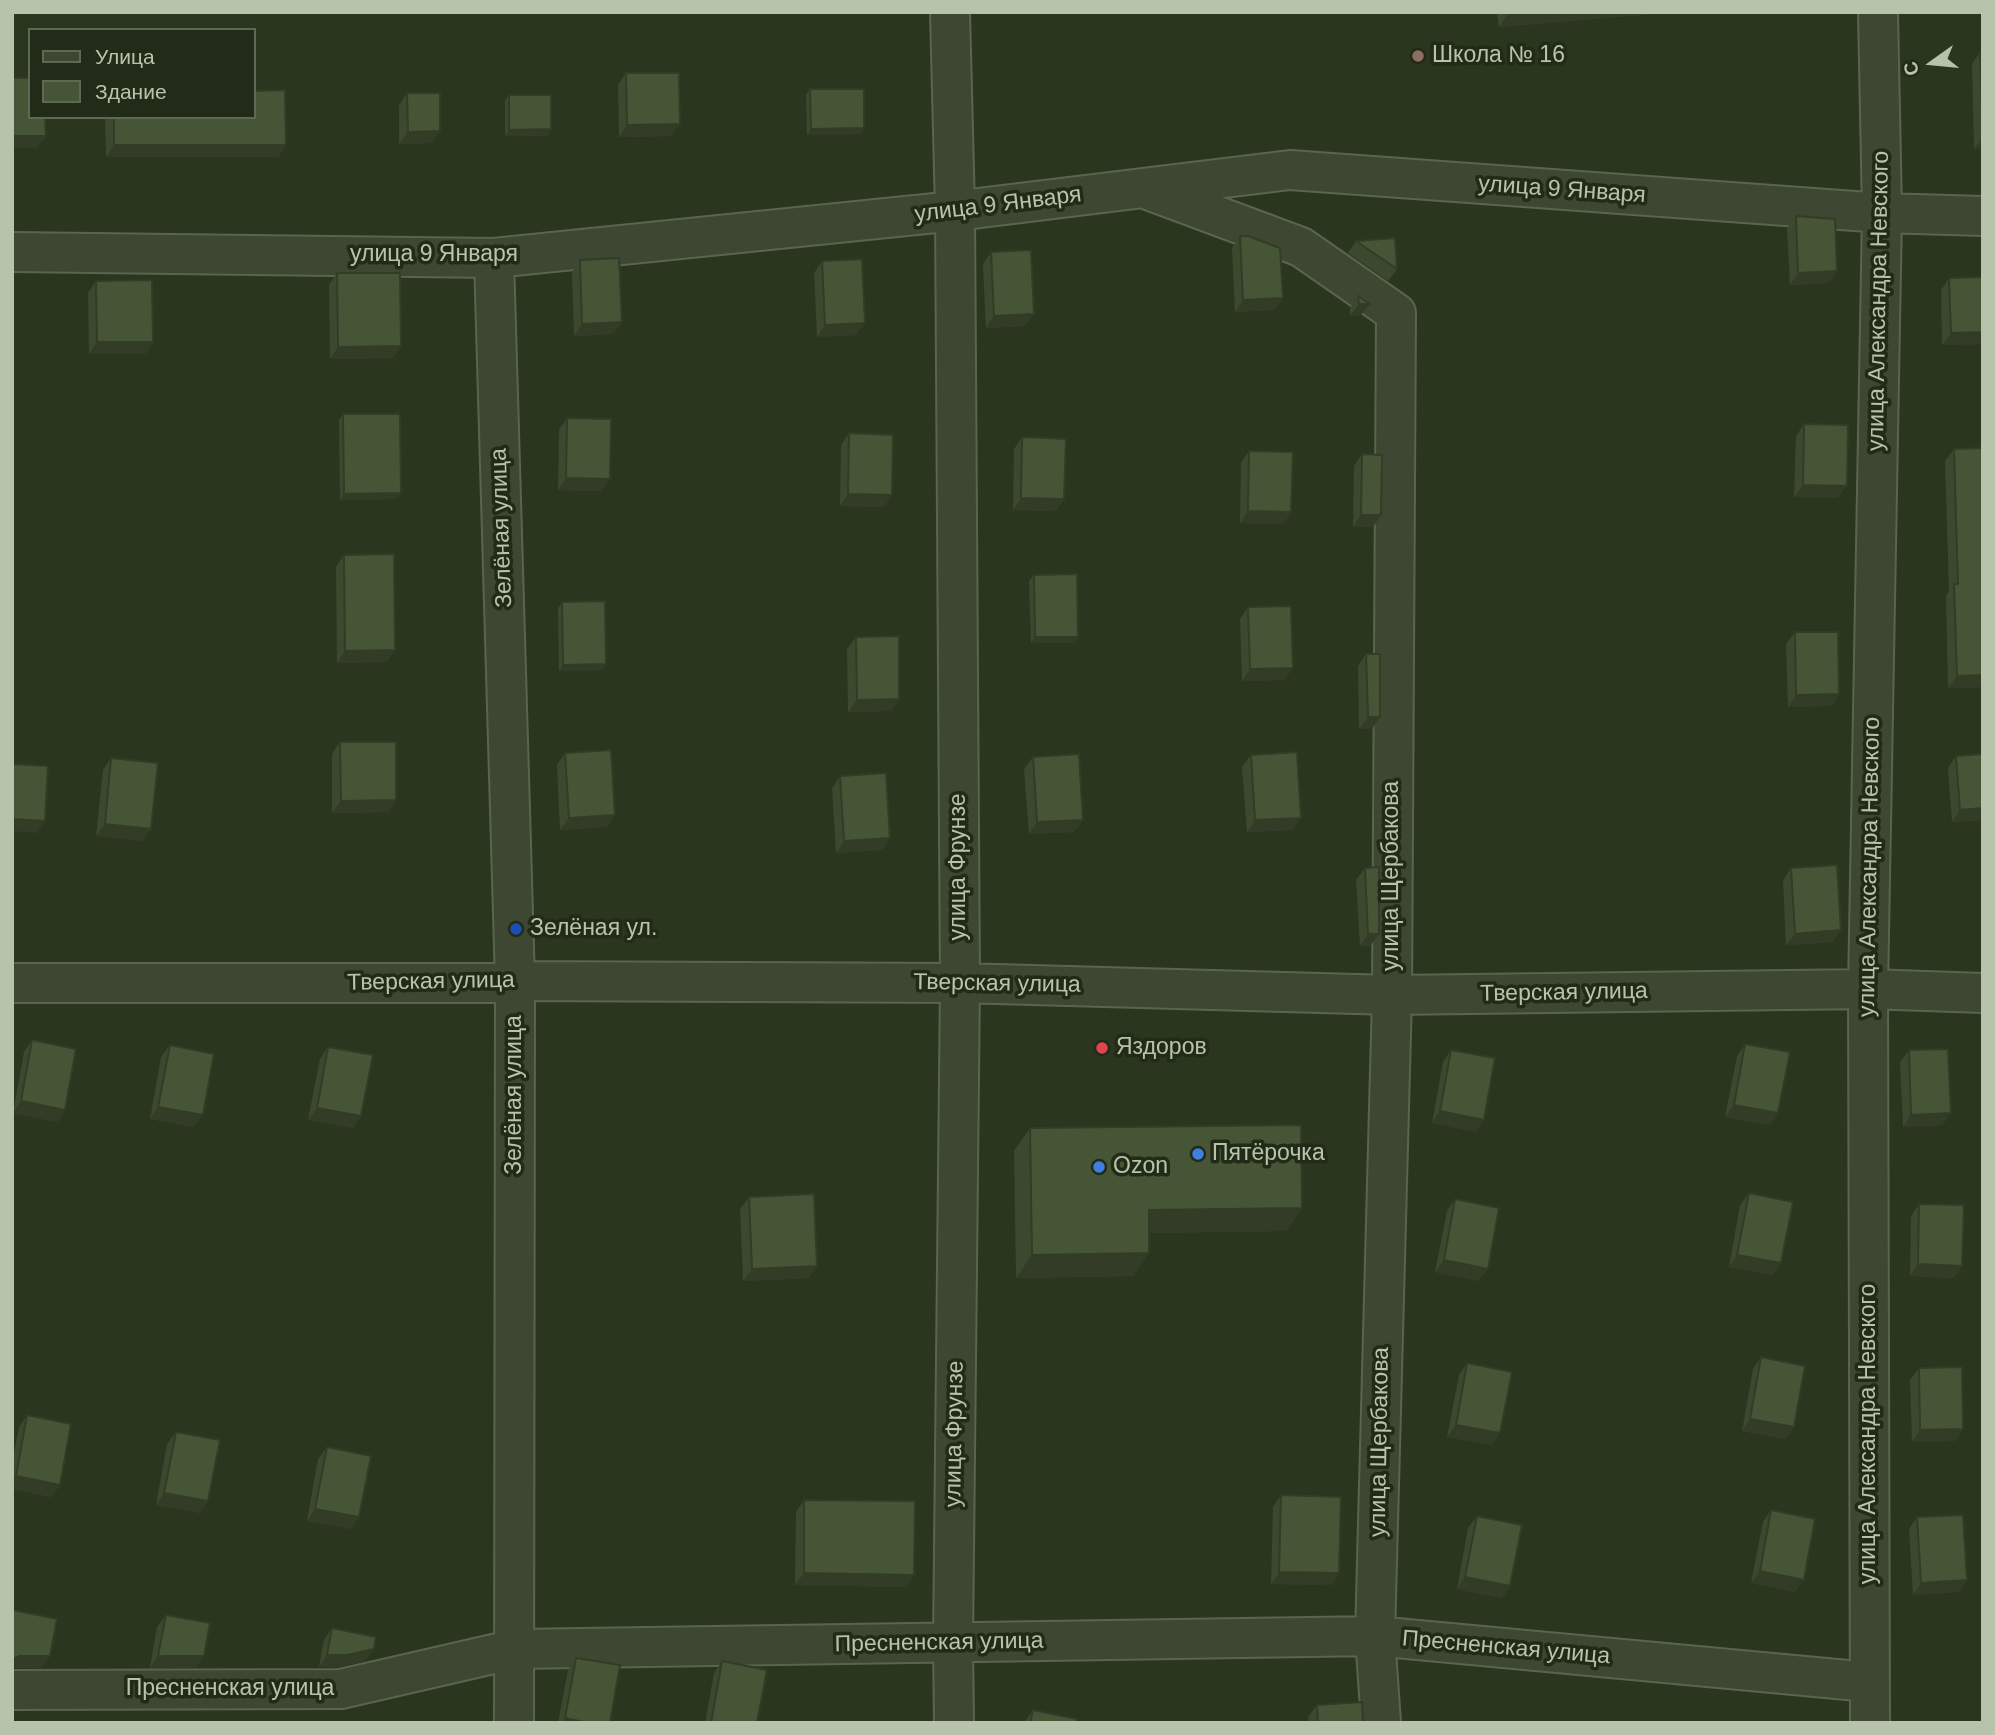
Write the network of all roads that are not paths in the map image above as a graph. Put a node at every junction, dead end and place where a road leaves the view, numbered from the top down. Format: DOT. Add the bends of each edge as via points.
graph roads {
  1 [pos="950,12"];
  2 [pos="1878,12"];
  3 [pos="1142,188"];
  4 [pos="955,211"];
  5 [pos="1882,213"];
  6 [pos="1983,216"];
  7 [pos="12,252"];
  8 [pos="494,258"];
  9 [pos="12,983"];
  10 [pos="515,983"];
  11 [pos="960,983"];
  12 [pos="1868,989"];
  13 [pos="1983,993"];
  14 [pos="1392,995"];
  15 [pos="1376,1636"];
  16 [pos="953,1643"];
  17 [pos="515,1649"];
  18 [pos="1869,1682"];
  19 [pos="12,1690"];
  20 [pos="514,1723"];
  21 [pos="954,1723"];
  22 [pos="1381,1723"];
  23 [pos="1870,1723"];
  1 -- 4 [label="street, улица Фрунзе"];
  2 -- 5 [label="street, улица Александра Невского"];
  3 -- 4 [label="street, улица 9 Января"];
  3 -- 5 [label="street, улица 9 Января" via="1290,170"];
  3 -- 14 [label="street, улица Щербакова" via="1301,247 1395,313"];
  4 -- 8 [label="street, улица 9 Января"];
  4 -- 11 [label="street, улица Фрунзе"];
  5 -- 6 [label="street, улица 9 Января"];
  5 -- 12 [label="street, улица Александра Невского"];
  7 -- 8 [label="street, улица 9 Января"];
  8 -- 10 [label="street, Зелёная улица"];
  9 -- 10 [label="street, Тверская улица"];
  10 -- 11 [label="street, Тверская улица"];
  10 -- 17 [label="street, Зелёная улица"];
  11 -- 14 [label="street, Тверская улица"];
  11 -- 16 [label="street, улица Фрунзе"];
  12 -- 13 [label="street, Тверская улица"];
  12 -- 14 [label="street, Тверская улица"];
  12 -- 18 [label="street, улица Александра Невского"];
  14 -- 15 [label="street, улица Щербакова"];
  15 -- 16 [label="street, Пресненская улица"];
  15 -- 18 [label="street, Пресненская улица"];
  15 -- 22 [label="street, улица Щербакова"];
  16 -- 17 [label="street, Пресненская улица"];
  16 -- 21 [label="street, улица Фрунзе"];
  17 -- 19 [label="street, Пресненская улица" via="341,1689"];
  17 -- 20 [label="street, Зелёная улица"];
  18 -- 23 [label="street, улица Александра Невского"];
}
